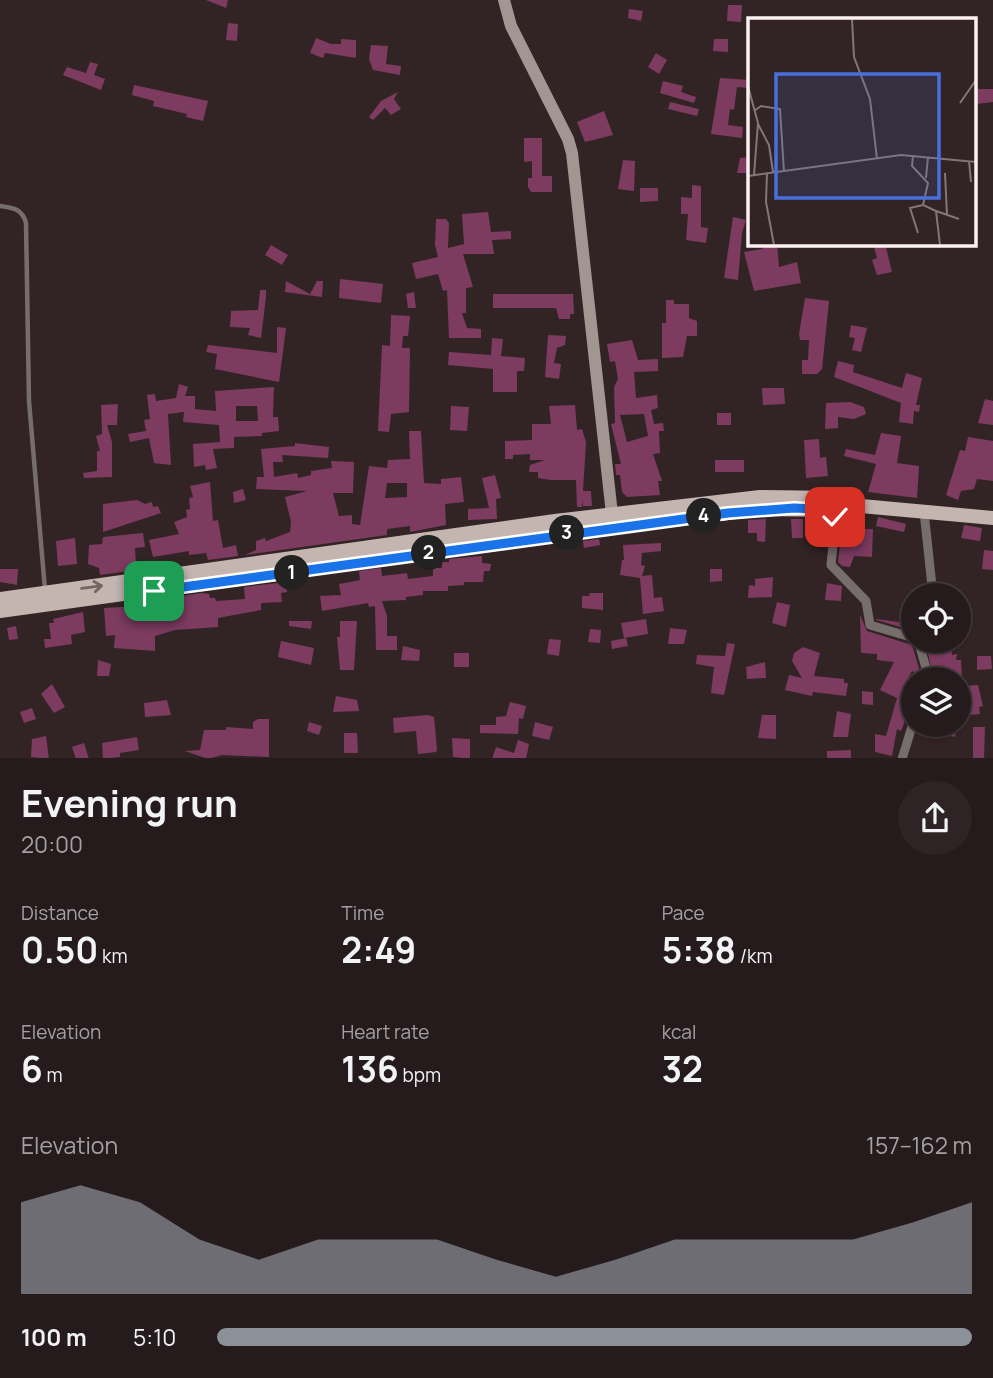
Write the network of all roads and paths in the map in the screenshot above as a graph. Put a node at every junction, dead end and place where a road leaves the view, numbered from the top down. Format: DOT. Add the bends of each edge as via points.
graph roads {
  1 [pos="504,0"];
  2 [pos="0,206"];
  3 [pos="837,504"];
  4 [pos="924,512"];
  5 [pos="993,518"];
  6 [pos="613,521"];
  7 [pos="932,583"];
  8 [pos="0,599"];
  9 [pos="46,599"];
  10 [pos="0,611"];
  11 [pos="901,634"];
  12 [pos="909,737"];
  13 [pos="902,758"];
  1 -- 6 [label="street" via="511,26 572,153"];
  2 -- 9 [label="lane" via="15,208 26,223 29,401"];
  3 -- 4 [label="main road"];
  3 -- 6 [label="main road"];
  3 -- 11 [label="street" via="831,565 866,601 870,625"];
  4 -- 5 [label="main road"];
  4 -- 7 [label="street"];
  6 -- 9 [label="main road"];
  8 -- 9 [label="main road"];
  9 -- 10 [label="main road"];
  12 -- 13 [label="street"];
}
